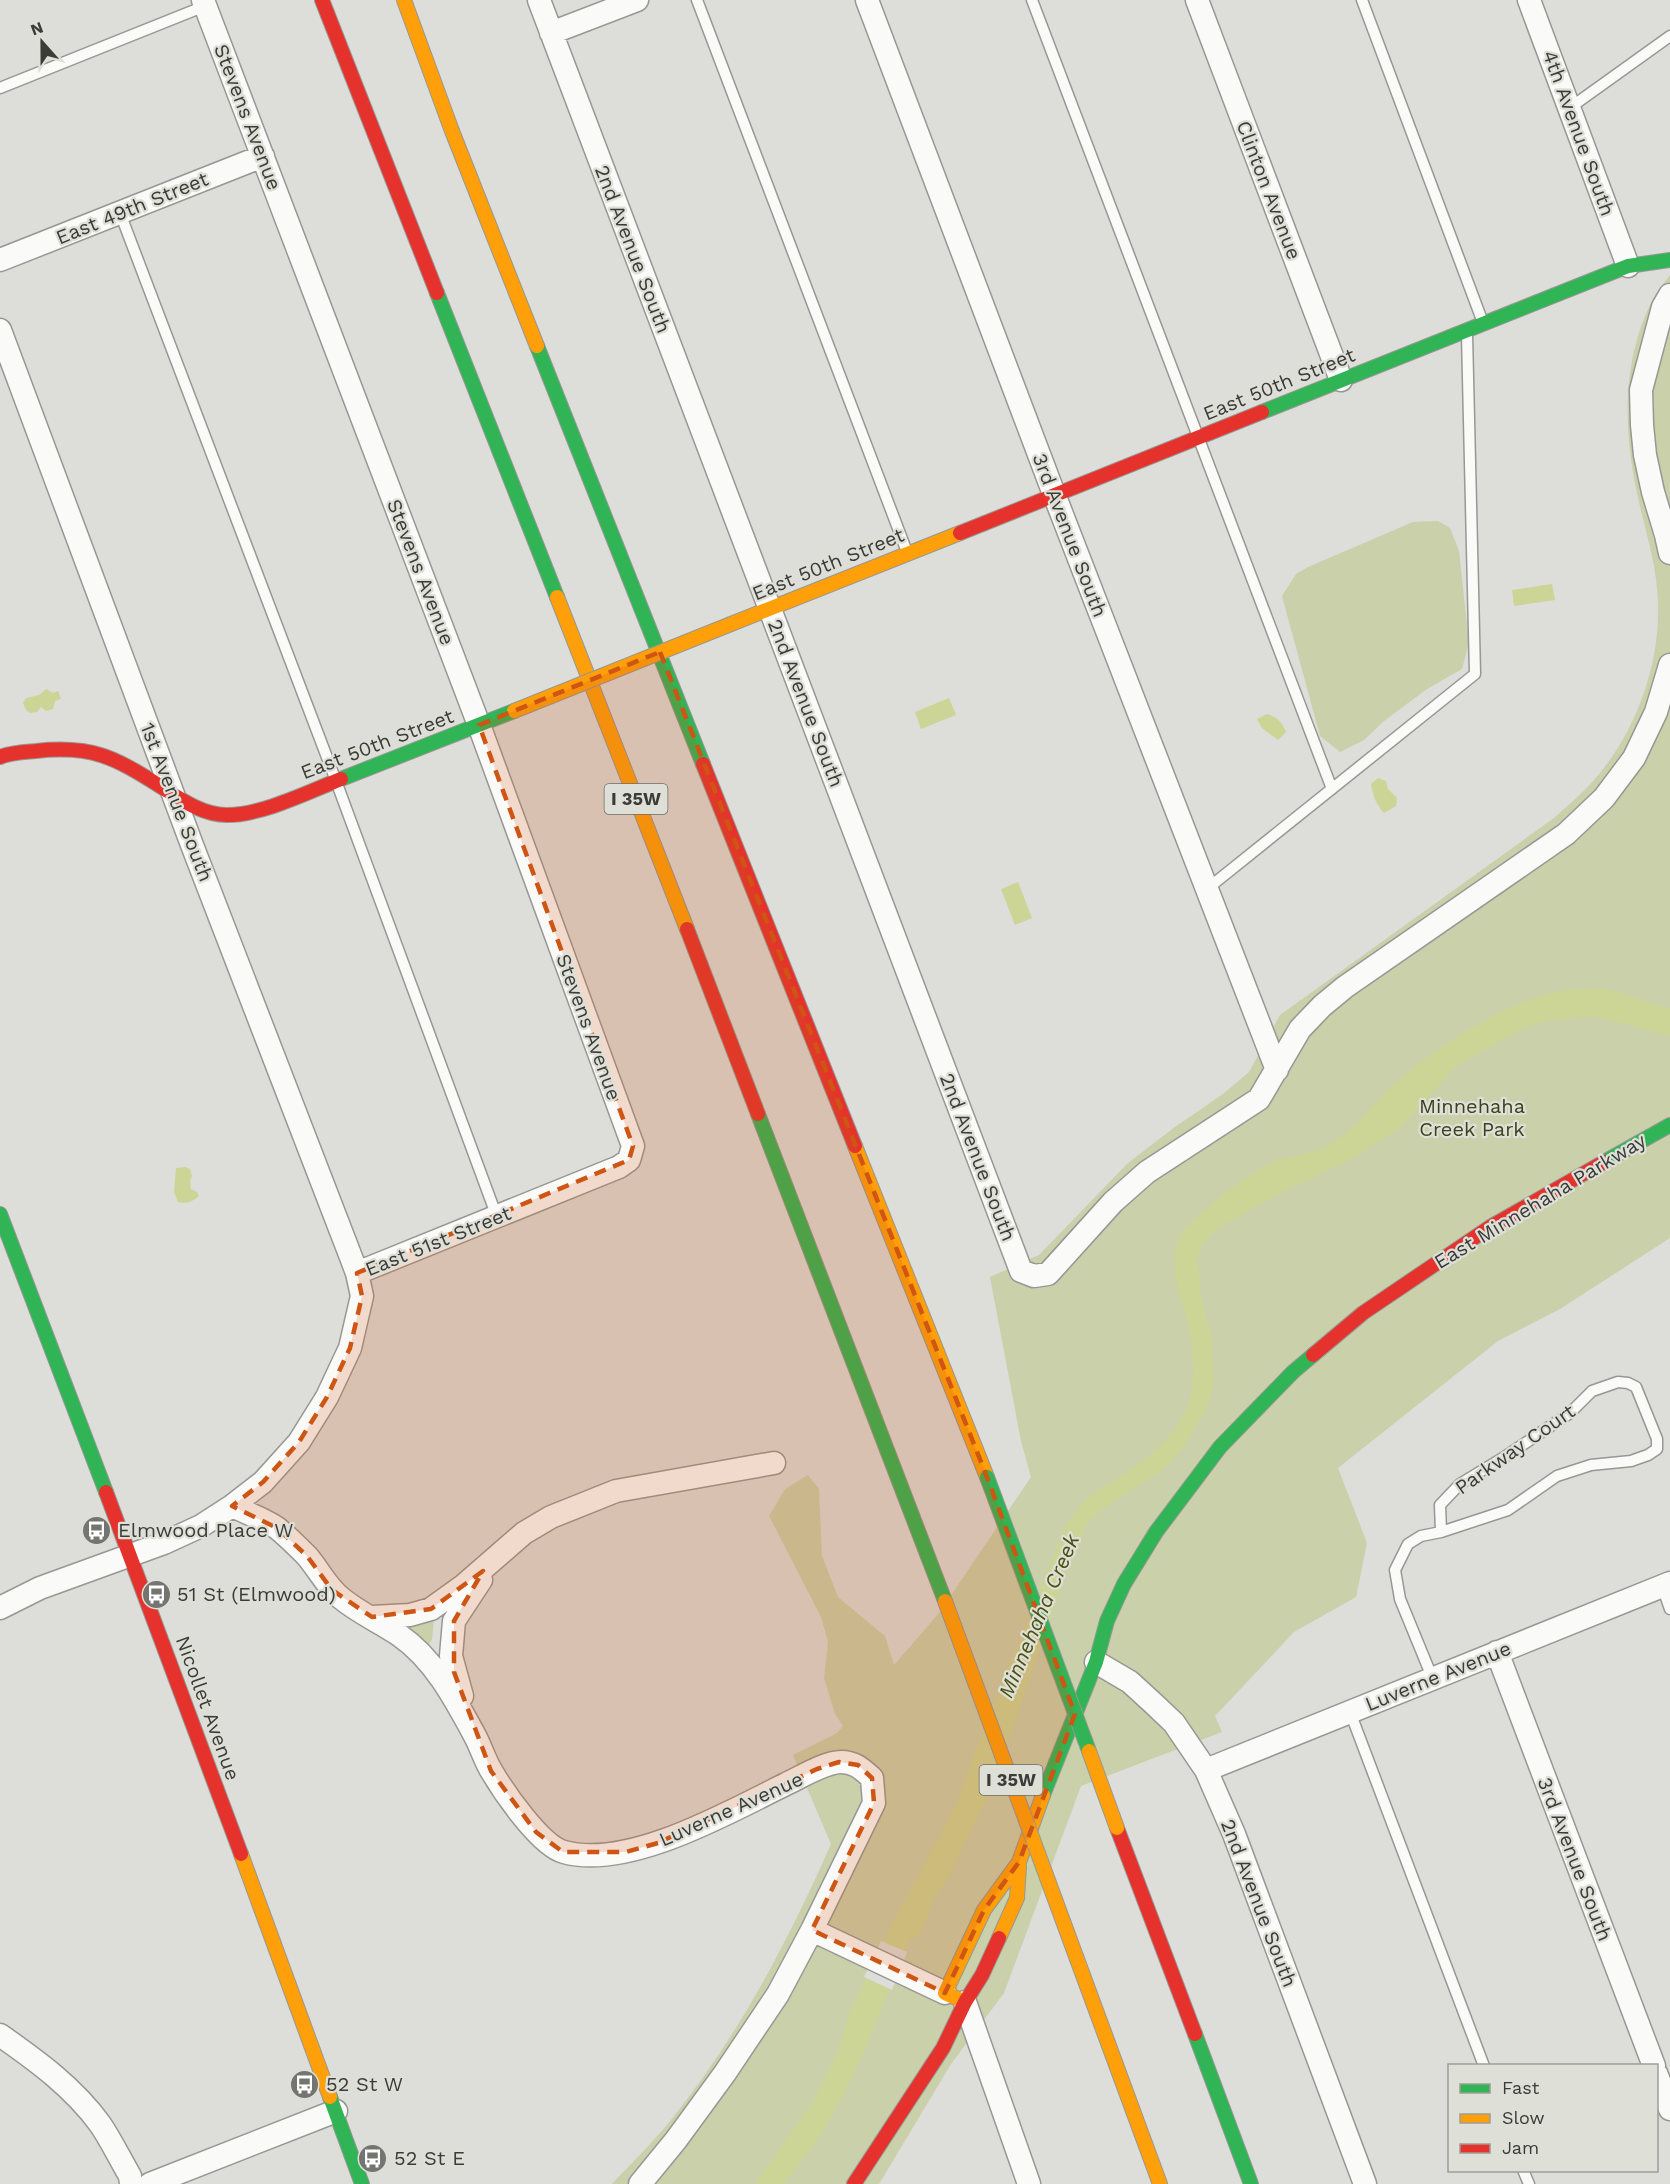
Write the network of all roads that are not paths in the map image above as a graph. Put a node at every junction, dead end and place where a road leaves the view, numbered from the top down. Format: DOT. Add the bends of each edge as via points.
graph roads {
  1 [pos="322,0"];
  2 [pos="404,0"];
  3 [pos="538,0"];
  4 [pos="637,0"];
  5 [pos="697,0"];
  6 [pos="867,0"];
  7 [pos="1032,0"];
  8 [pos="1197,0"];
  9 [pos="1362,0"];
  10 [pos="1529,0"];
  11 [pos="204,3"];
  12 [pos="551,33"];
  13 [pos="1670,36"];
  14 [pos="0,88"];
  15 [pos="1570,107"];
  16 [pos="263,156"];
  17 [pos="120,213"];
  18 [pos="0,260"];
  19 [pos="1670,260"];
  20 [pos="1628,266"];
  21 [pos="1670,295"];
  22 [pos="1483,324"];
  23 [pos="0,330"];
  24 [pos="1467,330"];
  25 [pos="1341,380"];
  26 [pos="1198,438"];
  27 [pos="1054,494"];
  28 [pos="1670,553"];
  29 [pos="907,554"];
  30 [pos="770,609"];
  31 [pos="1670,665"];
  32 [pos="479,725"];
  33 [pos="0,756"];
  34 [pos="336,781"];
  35 [pos="1332,789"];
  36 [pos="173,794"];
  37 [pos="1206,889"];
  38 [pos="1277,1070"];
  39 [pos="1670,1125"];
  40 [pos="633,1146"];
  41 [pos="0,1214"];
  42 [pos="497,1217"];
  43 [pos="357,1273"];
  44 [pos="774,1463"];
  45 [pos="232,1506"];
  46 [pos="1442,1532"];
  47 [pos="498,1554"];
  48 [pos="131,1556"];
  49 [pos="1666,1585"];
  50 [pos="0,1608"];
  51 [pos="1670,1609"];
  52 [pos="372,1617"];
  53 [pos="1497,1652"];
  54 [pos="1096,1662"];
  55 [pos="1432,1677"];
  56 [pos="1350,1712"];
  57 [pos="475,1737"];
  58 [pos="1206,1770"];
  59 [pos="1019,1862"];
  60 [pos="812,1930"];
  61 [pos="955,1997"];
  62 [pos="0,2035"];
  63 [pos="1483,2064"];
  64 [pos="1653,2064"];
  65 [pos="1658,2078"];
  66 [pos="1670,2109"];
  67 [pos="336,2112"];
  68 [pos="131,2184"];
  69 [pos="150,2184"];
  70 [pos="362,2184"];
  71 [pos="640,2184"];
  72 [pos="854,2184"];
  73 [pos="1029,2184"];
  74 [pos="1160,2184"];
  75 [pos="1251,2184"];
  76 [pos="1365,2184"];
  1 -- 74 [label="main road, I 35W, bridge" via="655,846 945,1601"];
  2 -- 75 [label="main road, bridge" via="452,131 987,1477"];
  3 -- 12 [label="street, 2nd Avenue South"];
  4 -- 12 [label="street"];
  5 -- 29 [label="lane"];
  6 -- 27 [label="street, 3rd Avenue South"];
  7 -- 26 [label="lane"];
  8 -- 25 [label="street, Clinton Avenue"];
  9 -- 22 [label="lane"];
  10 -- 15 [label="street, 4th Avenue South"];
  11 -- 14 [label="lane"];
  11 -- 16 [label="street, Stevens Avenue"];
  12 -- 30 [label="street, 2nd Avenue South"];
  13 -- 15 [label="lane"];
  15 -- 20 [label="street, 4th Avenue South"];
  16 -- 17 [label="street, East 49th Street"];
  16 -- 32 [label="street, Stevens Avenue"];
  17 -- 18 [label="street, East 49th Street"];
  17 -- 34 [label="lane"];
  19 -- 20 [label="main road, East 50th Street"];
  20 -- 22 [label="main road, East 50th Street"];
  21 -- 28 [label="street" via="1663,307 1641,390 1645,455"];
  22 -- 24 [label="main road, East 50th Street"];
  23 -- 36 [label="street, 1st Avenue South"];
  24 -- 25 [label="main road, East 50th Street"];
  24 -- 35 [label="lane" via="1475,674"];
  25 -- 26 [label="main road, East 50th Street"];
  26 -- 27 [label="main road, East 50th Street"];
  26 -- 35 [label="lane"];
  27 -- 29 [label="main road, East 50th Street"];
  27 -- 37 [label="street, 3rd Avenue South"];
  29 -- 30 [label="main road, East 50th Street"];
  30 -- 32 [label="main road, East 50th Street, bridge"];
  30 -- 38 [label="street, 2nd Avenue South" via="1021,1271 1034,1276 1048,1274 1113,1202 1147,1172 1259,1099"];
  31 -- 38 [label="street" via="1656,712 1634,758 1604,798 1566,834 1322,1006 1300,1029"];
  32 -- 34 [label="main road, East 50th Street"];
  32 -- 40 [label="street, Stevens Avenue"];
  33 -- 36 [label="main road, East 50th Street" via="64,748 98,753 129,766"];
  34 -- 36 [label="main road, East 50th Street" via="269,807 228,815 212,813"];
  34 -- 42 [label="lane"];
  35 -- 37 [label="lane"];
  36 -- 43 [label="street, 1st Avenue South"];
  37 -- 38 [label="street, 3rd Avenue South"];
  39 -- 54 [label="main road, East Minnehaha Parkway" via="1534,1200 1438,1261 1363,1313 1293,1372 1220,1447 1156,1532 1124,1584 1107,1621"];
  40 -- 42 [label="street, East 51st Street" via="629,1160 619,1167"];
  41 -- 48 [label="main road, Nicollet Avenue"];
  42 -- 43 [label="street, East 51st Street"];
  43 -- 45 [label="street, East 51st Street" via="362,1296 350,1348 327,1397 299,1442 263,1482"];
  44 -- 47 [label="street" via="616,1491 551,1517"];
  45 -- 48 [label="street, East 51st Street" via="201,1526"];
  45 -- 52 [label="street, Luverne Avenue" via="277,1528 307,1556 332,1590"];
  46 -- 46 [label="lane, Parkway Court" via="1508,1510 1557,1476 1592,1465 1631,1461 1657,1449 1657,1439 1636,1387 1618,1382 1592,1391 1570,1413 1460,1484 1440,1505"];
  46 -- 55 [label="lane, Parkway Court" via="1421,1536 1408,1544 1395,1570 1400,1599"];
  47 -- 52 [label="street" via="431,1609 410,1615"];
  47 -- 57 [label="street, Luverne Avenue" via="453,1621 454,1672"];
  48 -- 50 [label="street, East 51st Street" via="40,1588"];
  48 -- 67 [label="main road, Nicollet Avenue"];
  49 -- 51 [label="lane"];
  49 -- 53 [label="street, Luverne Avenue"];
  52 -- 57 [label="street, Luverne Avenue" via="424,1657 441,1678"];
  53 -- 55 [label="street, Luverne Avenue"];
  53 -- 64 [label="street, 3rd Avenue South"];
  54 -- 58 [label="street, 2nd Avenue South" via="1130,1682 1154,1704 1174,1724"];
  54 -- 59 [label="main road, East Minnehaha Parkway"];
  55 -- 56 [label="street, Luverne Avenue"];
  56 -- 58 [label="street, Luverne Avenue"];
  56 -- 63 [label="lane"];
  57 -- 60 [label="street, Luverne Avenue" via="491,1771 536,1832 562,1852 589,1855 626,1852 658,1843 817,1769 839,1762 858,1765 872,1778 874,1803"];
  58 -- 76 [label="street, 2nd Avenue South" via="1234,1834"];
  59 -- 61 [label="main road, East Minnehaha Parkway" via="979,1919"];
  59 -- 61 [label="main road, East Minnehaha Parkway" via="1017,1898 982,1975"];
  60 -- 61 [label="street"];
  60 -- 71 [label="street" via="758,2026"];
  61 -- 72 [label="main road, East Minnehaha Parkway" via="943,2048"];
  61 -- 73 [label="street"];
  62 -- 68 [label="street" via="43,2065 79,2099 100,2124"];
  65 -- 66 [label="street"];
  67 -- 69 [label="street"];
  67 -- 70 [label="main road, Nicollet Avenue"];
}
